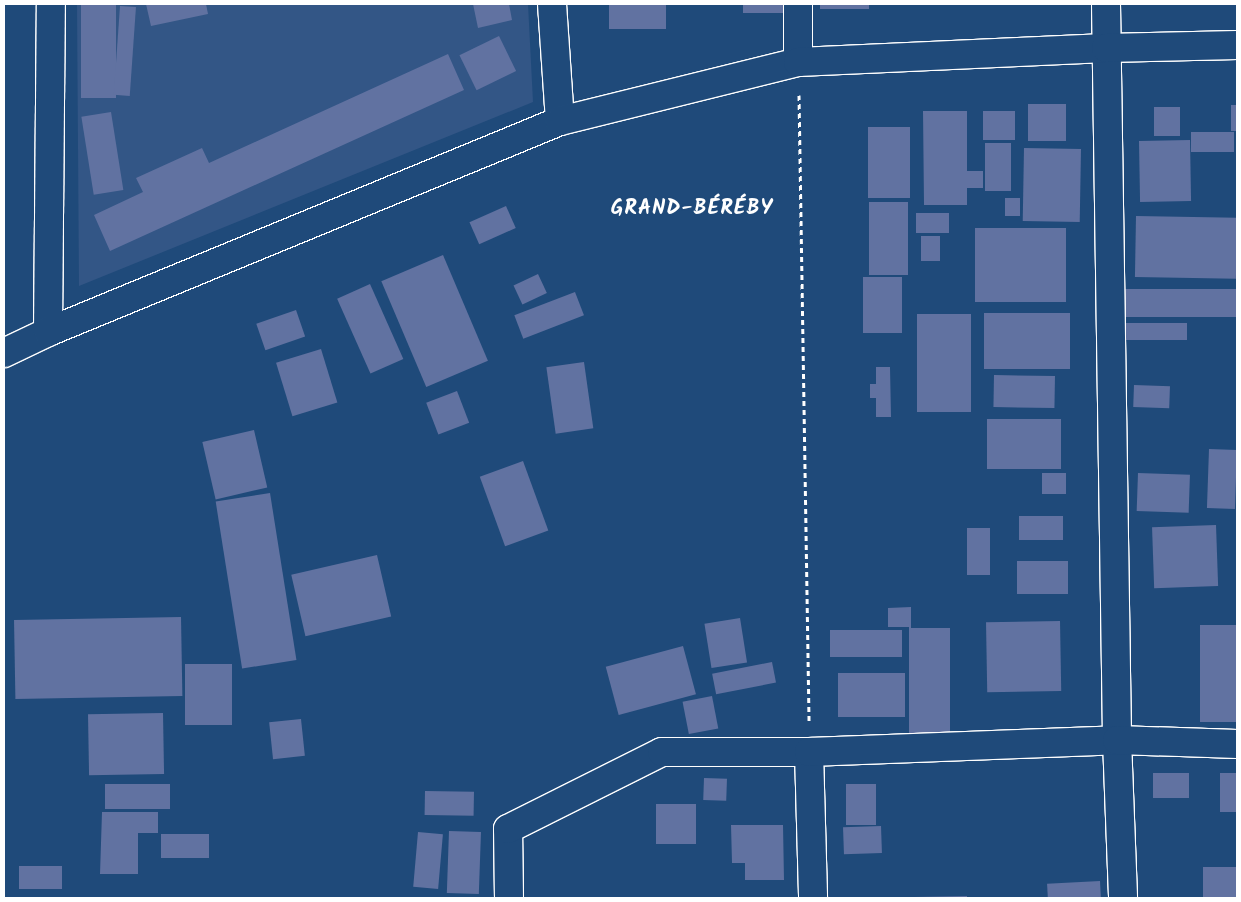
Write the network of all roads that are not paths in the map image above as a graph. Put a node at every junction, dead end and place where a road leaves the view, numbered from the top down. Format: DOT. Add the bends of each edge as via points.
graph roads {
  1 [pos="51,4"];
  2 [pos="552,4"];
  3 [pos="798,4"];
  4 [pos="1106,4"];
  5 [pos="1237,45"];
  6 [pos="1106,48"];
  7 [pos="798,62"];
  8 [pos="560,121"];
  9 [pos="48,332"];
  10 [pos="4,353"];
  11 [pos="1117,740"];
  12 [pos="1237,744"];
  13 [pos="809,752"];
  14 [pos="509,898"];
  15 [pos="813,898"];
  16 [pos="1123,898"];
  1 -- 9 [label="street"];
  2 -- 8 [label="street"];
  3 -- 7 [label="street"];
  4 -- 6 [label="street"];
  5 -- 6 [label="street"];
  6 -- 7 [label="street"];
  6 -- 11 [label="street"];
  7 -- 8 [label="street"];
  8 -- 9 [label="street"];
  9 -- 10 [label="street"];
  11 -- 12 [label="street"];
  11 -- 13 [label="street"];
  11 -- 16 [label="street"];
  13 -- 14 [label="street" via="662,752 508,829"];
  13 -- 15 [label="street"];
}
